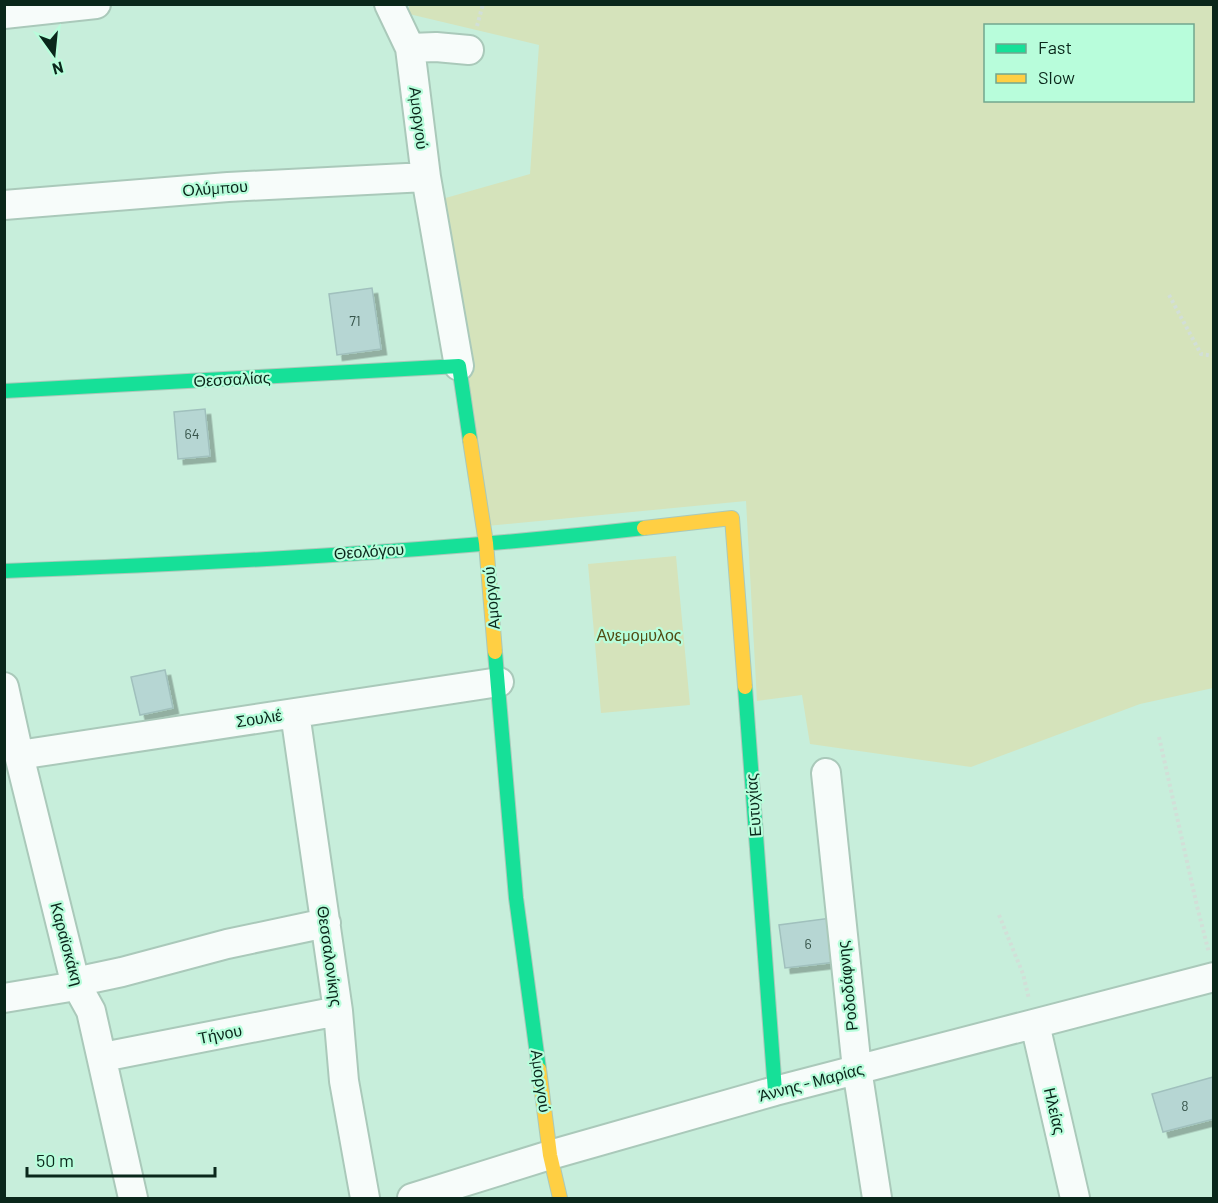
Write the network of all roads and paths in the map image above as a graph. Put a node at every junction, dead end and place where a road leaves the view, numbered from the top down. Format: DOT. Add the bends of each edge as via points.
graph roads {
  1 [pos="96,4"];
  2 [pos="389,4"];
  3 [pos="4,14"];
  4 [pos="410,48"];
  5 [pos="470,50"];
  6 [pos="426,177"];
  7 [pos="4,205"];
  8 [pos="1169,295"];
  9 [pos="1214,356"];
  10 [pos="459,366"];
  11 [pos="4,392"];
  12 [pos="732,518"];
  13 [pos="486,543"];
  14 [pos="4,571"];
  15 [pos="499,682"];
  16 [pos="4,687"];
  17 [pos="294,713"];
  18 [pos="1160,737"];
  19 [pos="19,755"];
  20 [pos="826,773"];
  21 [pos="999,915"];
  22 [pos="326,923"];
  23 [pos="1212,968"];
  24 [pos="76,984"];
  25 [pos="4,998"];
  26 [pos="338,1011"];
  27 [pos="1035,1024"];
  28 [pos="103,1057"];
  29 [pos="857,1069"];
  30 [pos="775,1091"];
  31 [pos="550,1155"];
  32 [pos="133,1198"];
  33 [pos="365,1198"];
  34 [pos="412,1198"];
  35 [pos="560,1198"];
  36 [pos="877,1198"];
  37 [pos="1074,1198"];
  1 -- 3 [label="street"];
  2 -- 4 [label="street, Αμοργού"];
  4 -- 5 [label="street"];
  4 -- 6 [label="street, Αμοργού"];
  6 -- 7 [label="street, Ολύμπου" via="228,187"];
  6 -- 10 [label="street, Αμοργού"];
  8 -- 9 [label="path" via="1201,354"];
  10 -- 11 [label="street, Θεσσαλίας"];
  10 -- 13 [label="street, Αμοργού"];
  12 -- 13 [label="street, Θεολόγου"];
  12 -- 30 [label="street, Ευτυχίας"];
  13 -- 14 [label="street, Θεολόγου" via="192,564"];
  13 -- 15 [label="street, Αμοργού"];
  15 -- 17 [label="street, Σουλιέ"];
  15 -- 31 [label="street, Αμοργού" via="516,898"];
  16 -- 19 [label="street, Καραϊσκάκη"];
  17 -- 19 [label="street, Σουλιέ"];
  17 -- 22 [label="street, Θεσσαλονίκης"];
  18 -- 23 [label="path"];
  19 -- 24 [label="street, Καραϊσκάκη"];
  20 -- 29 [label="street, Ροδοδάφνης"];
  21 -- 27 [label="path" via="1023,974"];
  22 -- 24 [label="street" via="227,944"];
  22 -- 26 [label="street, Θεσσαλονίκης"];
  23 -- 27 [label="street, Άννης - Μαρίας"];
  24 -- 25 [label="street"];
  24 -- 28 [label="street, Καραϊσκάκη" via="91,1011"];
  26 -- 28 [label="street, Τήνου"];
  26 -- 33 [label="street, Θεσσαλονίκης" via="344,1081"];
  27 -- 29 [label="street, Άννης - Μαρίας"];
  27 -- 37 [label="street, Ηλείας"];
  28 -- 32 [label="street, Καραϊσκάκη"];
  29 -- 30 [label="street, Άννης - Μαρίας"];
  29 -- 36 [label="street, Ροδοδάφνης"];
  30 -- 31 [label="street, Άννης - Μαρίας"];
  31 -- 34 [label="street, Άννης - Μαρίας"];
  31 -- 35 [label="street, Αμοργού"];
}
